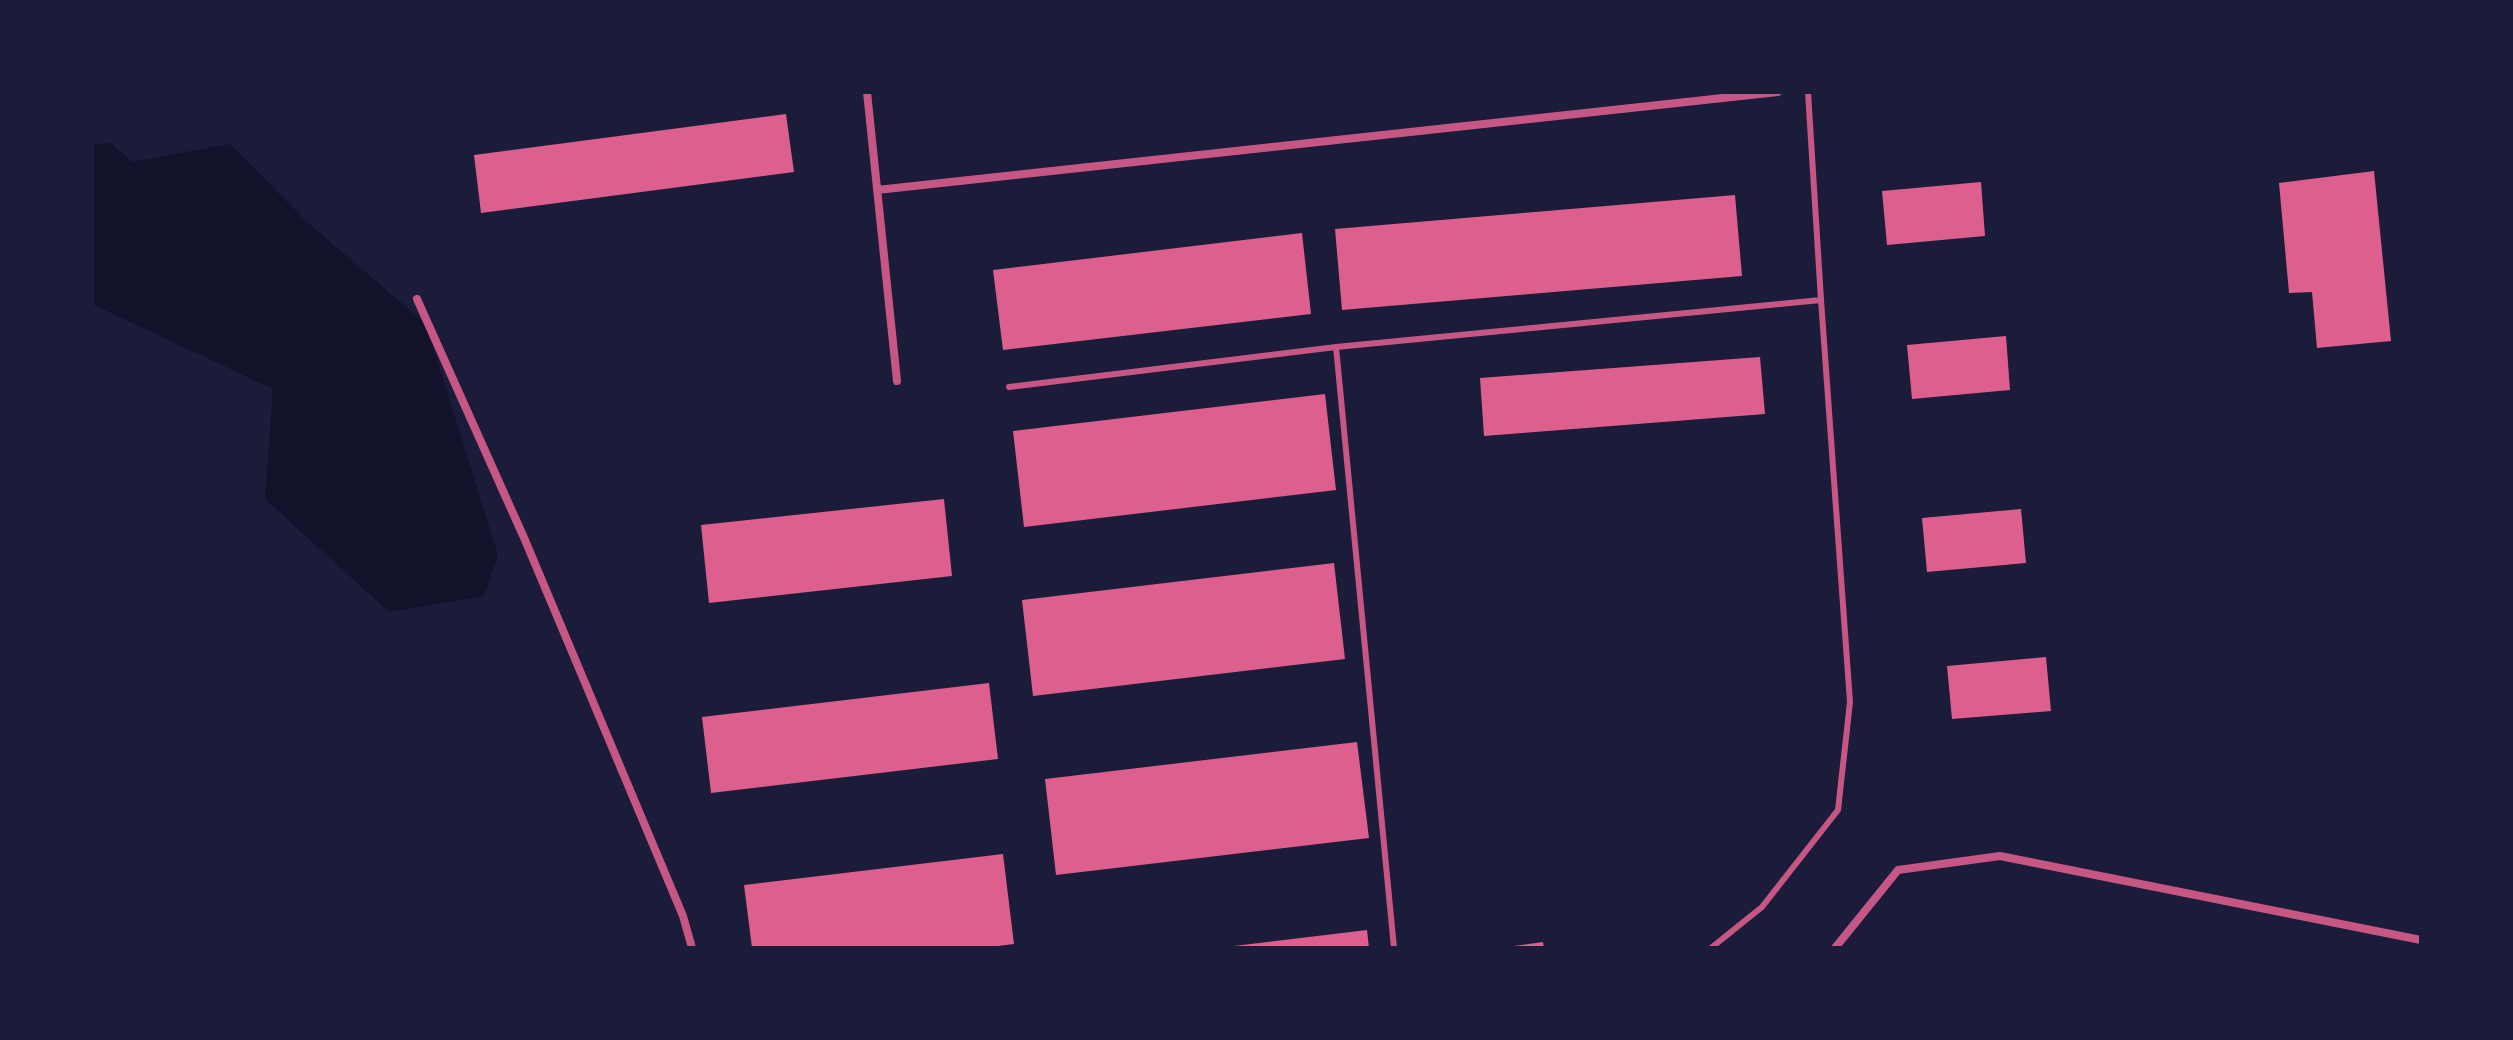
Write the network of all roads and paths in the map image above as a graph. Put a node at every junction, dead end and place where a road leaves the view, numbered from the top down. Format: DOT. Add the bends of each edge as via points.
graph roads {
  1 [pos="867,92"];
  2 [pos="1778,92"];
  3 [pos="1808,92"];
  4 [pos="877,190"];
  5 [pos="417,299"];
  6 [pos="1821,300"];
  7 [pos="1336,347"];
  8 [pos="897,381"];
  9 [pos="1009,387"];
  10 [pos="2421,940"];
  11 [pos="692,948"];
  12 [pos="1394,948"];
  13 [pos="1711,948"];
  14 [pos="1835,948"];
  1 -- 4 [label="street"];
  2 -- 4 [label="street"];
  3 -- 6 [label="lane"];
  4 -- 8 [label="street"];
  5 -- 11 [label="street" via="525,540"];
  6 -- 7 [label="lane"];
  6 -- 13 [label="lane" via="1850,702 1838,810 1762,907"];
  7 -- 9 [label="lane"];
  7 -- 12 [label="lane"];
  10 -- 14 [label="street" via="2000,856 1898,870"];
}
